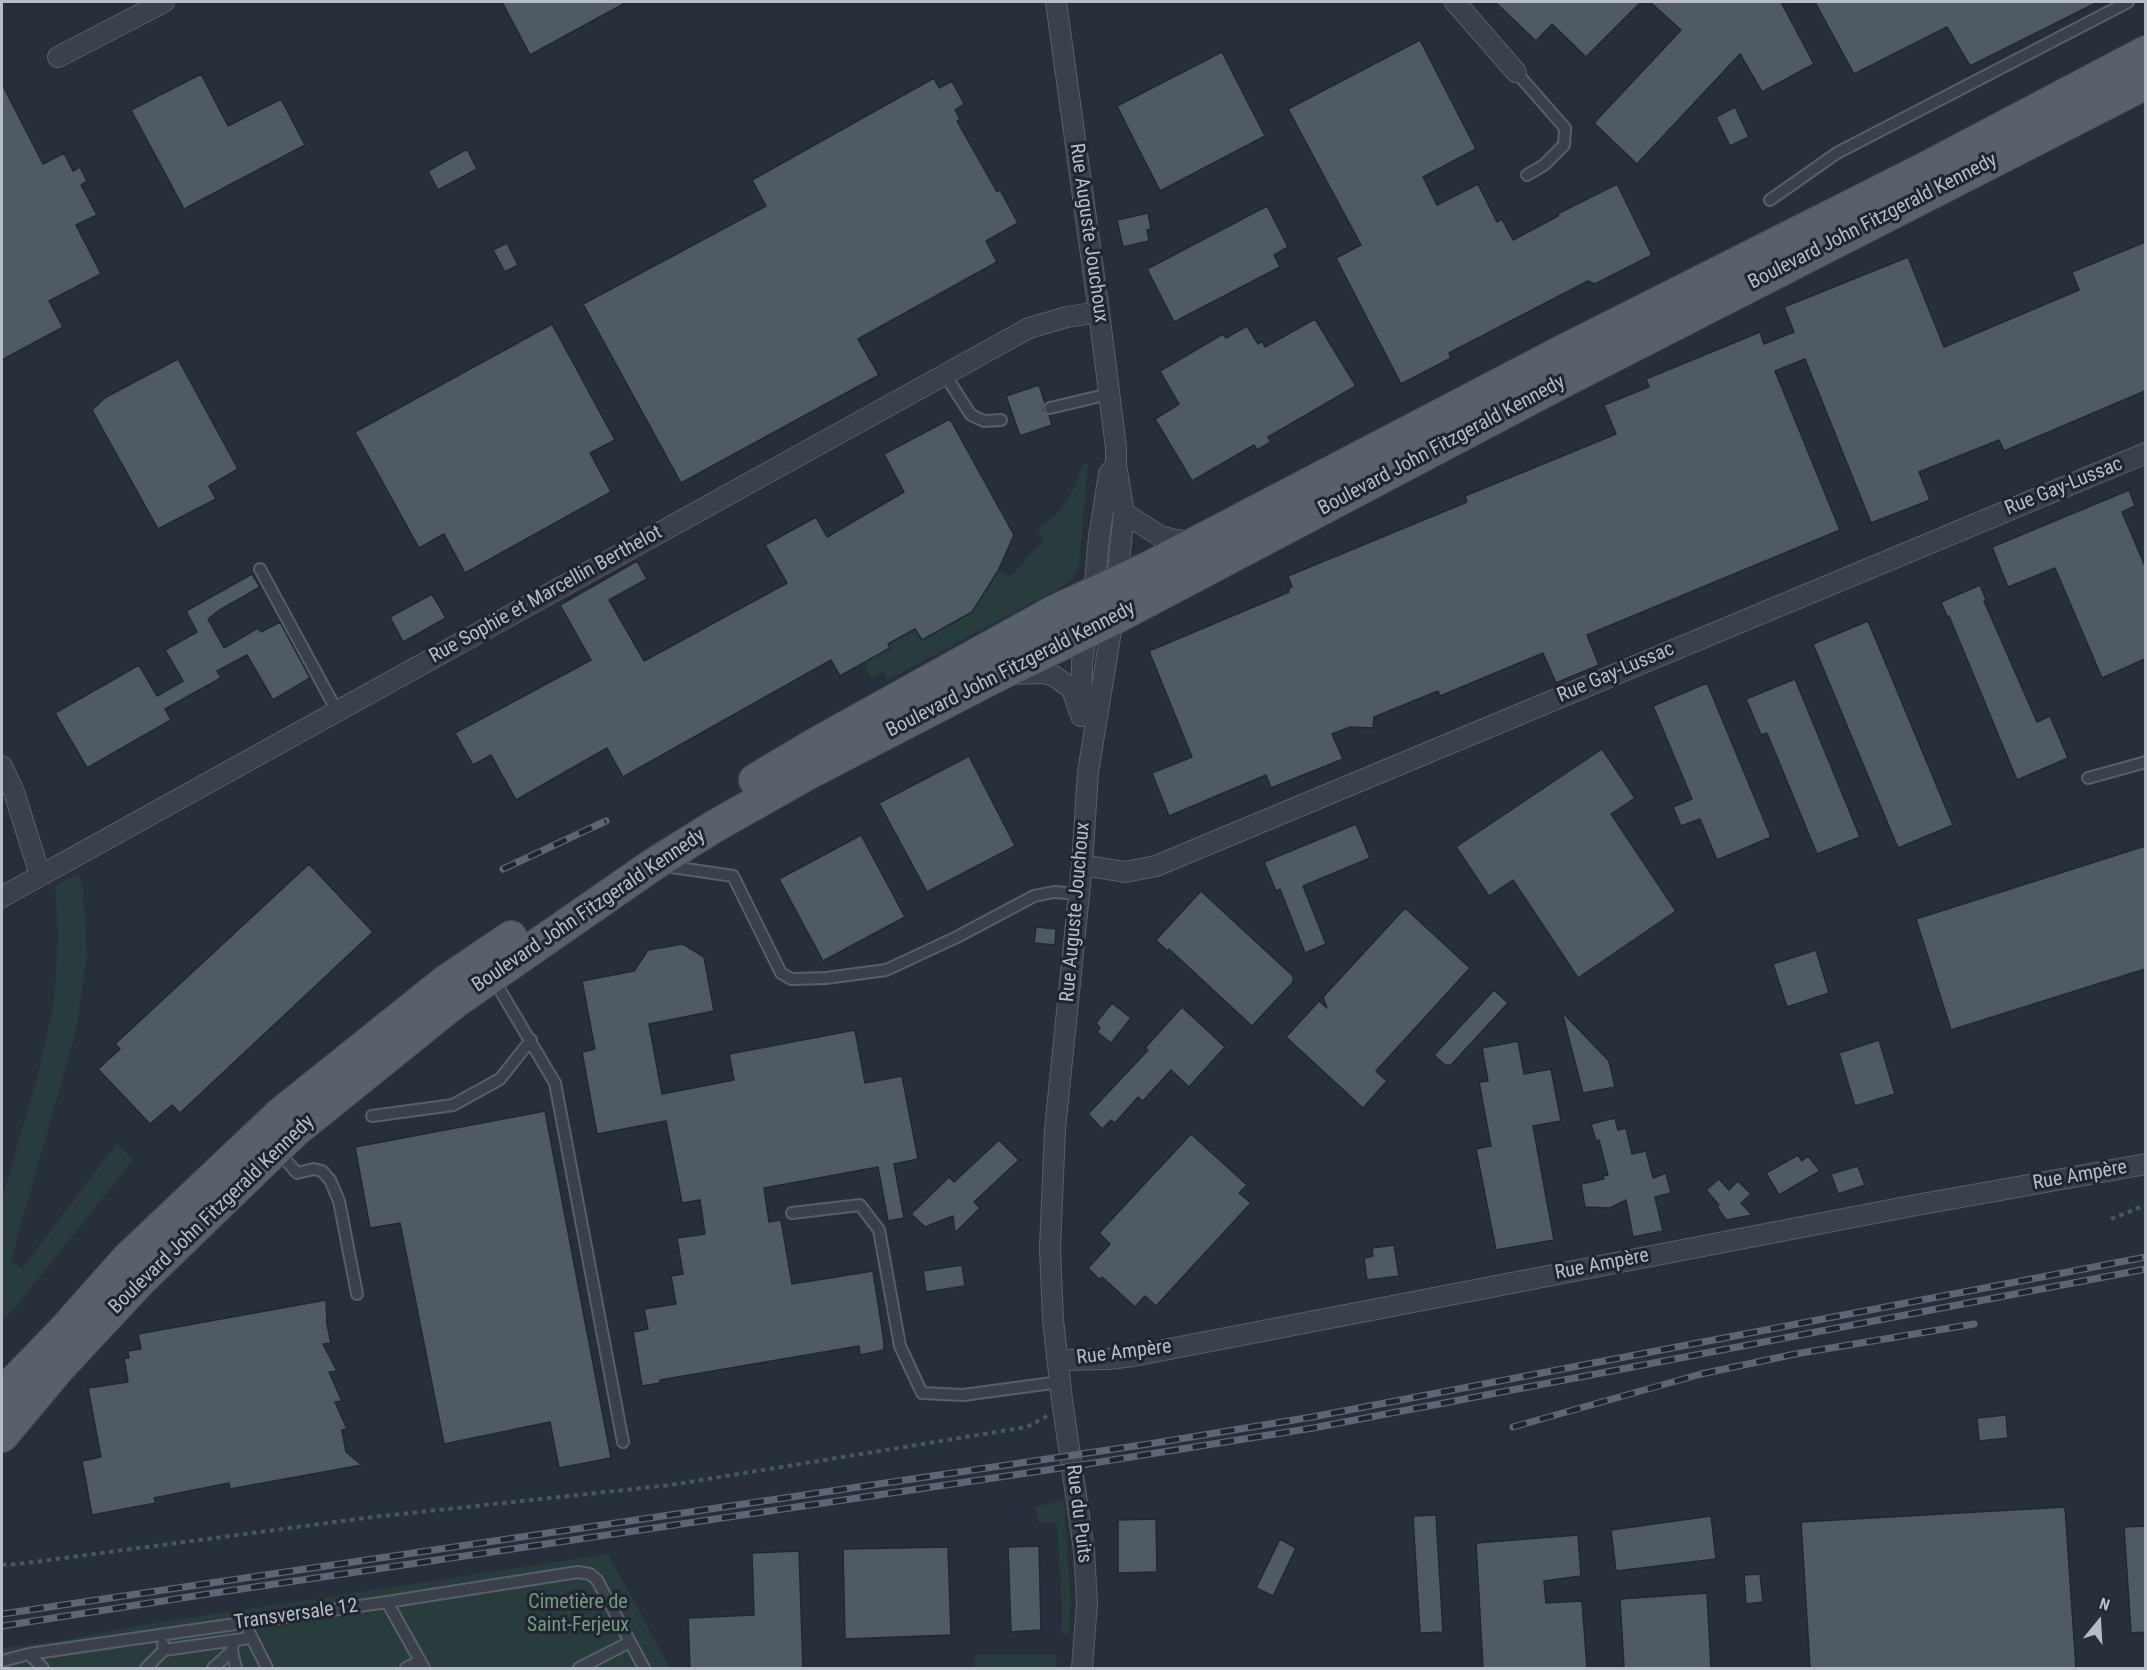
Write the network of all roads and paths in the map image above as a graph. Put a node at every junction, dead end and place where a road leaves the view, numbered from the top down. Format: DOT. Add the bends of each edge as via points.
graph roads {
  1 [pos="161,2"];
  2 [pos="1056,2"];
  3 [pos="1455,2"];
  4 [pos="2127,2"];
  5 [pos="2145,52"];
  6 [pos="58,57"];
  7 [pos="1516,72"];
  8 [pos="2145,83"];
  9 [pos="1527,175"];
  10 [pos="1770,200"];
  11 [pos="1099,312"];
  12 [pos="945,375"];
  13 [pos="1109,394"];
  14 [pos="1050,408"];
  15 [pos="1001,420"];
  16 [pos="2145,453"];
  17 [pos="1116,465"];
  18 [pos="1125,513"];
  19 [pos="1196,542"];
  20 [pos="260,569"];
  21 [pos="1106,587"];
  22 [pos="1100,625"];
  23 [pos="996,676"];
  24 [pos="337,711"];
  25 [pos="1081,716"];
  26 [pos="2145,762"];
  27 [pos="2,766"];
  28 [pos="1089,772"];
  29 [pos="2088,778"];
  30 [pos="654,864"];
  31 [pos="1082,865"];
  32 [pos="40,875"];
  33 [pos="1079,894"];
  34 [pos="2,897"];
  35 [pos="492,976"];
  36 [pos="531,1040"];
  37 [pos="372,1116"];
  38 [pos="276,1149"];
  39 [pos="2145,1164"];
  40 [pos="2145,1205"];
  41 [pos="792,1213"];
  42 [pos="2111,1219"];
  43 [pos="357,1294"];
  44 [pos="1058,1360"];
  45 [pos="1060,1382"];
  46 [pos="2,1394"];
  47 [pos="1053,1413"];
  48 [pos="2,1436"];
  49 [pos="623,1442"];
  50 [pos="2,1565"];
  51 [pos="387,1602"];
  52 [pos="247,1623"];
  53 [pos="160,1635"];
  54 [pos="250,1638"];
  55 [pos="630,1642"];
  56 [pos="233,1645"];
  57 [pos="164,1650"];
  58 [pos="29,1654"];
  59 [pos="2,1661"];
  60 [pos="422,1665"];
  61 [pos="43,1668"];
  62 [pos="146,1668"];
  63 [pos="213,1668"];
  64 [pos="236,1668"];
  65 [pos="267,1668"];
  66 [pos="406,1668"];
  67 [pos="579,1668"];
  68 [pos="644,1668"];
  69 [pos="1082,1668"];
  1 -- 6 [label="street"];
  2 -- 11 [label="street, Rue Auguste Jouchoux"];
  3 -- 7 [label="street"];
  4 -- 10 [label="lane" via="1837,153"];
  5 -- 19 [label="main road, Boulevard John Fitzgerald Kennedy" via="1924,170 1570,347"];
  7 -- 9 [label="lane" via="1565,128 1564,146"];
  8 -- 22 [label="main road, Boulevard John Fitzgerald Kennedy" via="1560,383"];
  11 -- 12 [label="street, Rue Sophie et Marcellin Berthelot" via="1029,328"];
  11 -- 13 [label="street, Rue Auguste Jouchoux"];
  12 -- 15 [label="lane" via="971,415 984,421"];
  12 -- 24 [label="street, Rue Sophie et Marcellin Berthelot"];
  13 -- 14 [label="lane"];
  13 -- 17 [label="street, Rue Auguste Jouchoux"];
  16 -- 31 [label="street, Rue Gay-Lussac" via="1156,866 1125,872"];
  17 -- 18 [label="street, Rue Auguste Jouchoux"];
  17 -- 21 [label="street, Rue Auguste Jouchoux" via="1109,474 1098,546"];
  18 -- 19 [label="street" via="1160,536"];
  18 -- 21 [label="street, Rue Auguste Jouchoux"];
  19 -- 21 [label="main road, Boulevard John Fitzgerald Kennedy"];
  20 -- 24 [label="lane"];
  21 -- 22 [label="street, Rue Auguste Jouchoux"];
  21 -- 22 [label="street, Rue Auguste Jouchoux"];
  21 -- 46 [label="main road, Boulevard John Fitzgerald Kennedy" via="1053,612 817,743 639,851 446,981 280,1114 128,1258"];
  22 -- 23 [label="main road, Boulevard John Fitzgerald Kennedy"];
  22 -- 25 [label="street, Rue Auguste Jouchoux" via="1082,662"];
  22 -- 28 [label="street, Rue Auguste Jouchoux"];
  23 -- 25 [label="street" via="1026,672 1054,676 1072,689"];
  23 -- 30 [label="main road, Boulevard John Fitzgerald Kennedy" via="746,808"];
  24 -- 32 [label="street, Rue Sophie et Marcellin Berthelot"];
  25 -- 28 [label="street"];
  26 -- 29 [label="lane"];
  27 -- 32 [label="street"];
  28 -- 31 [label="street, Rue Auguste Jouchoux"];
  30 -- 33 [label="lane" via="733,876 781,973 791,979 886,970 1034,896 1054,892"];
  30 -- 35 [label="main road, Boulevard John Fitzgerald Kennedy"];
  31 -- 33 [label="street, Rue Auguste Jouchoux"];
  32 -- 34 [label="street, Rue Sophie et Marcellin Berthelot"];
  33 -- 44 [label="street, Rue Auguste Jouchoux" via="1055,1129 1050,1248"];
  35 -- 36 [label="lane"];
  35 -- 38 [label="main road, Boulevard John Fitzgerald Kennedy"];
  36 -- 37 [label="lane" via="500,1079 453,1105"];
  36 -- 49 [label="lane" via="555,1083"];
  38 -- 43 [label="lane" via="297,1173 314,1169 330,1180 339,1201"];
  38 -- 48 [label="main road, Boulevard John Fitzgerald Kennedy" via="141,1280"];
  39 -- 44 [label="street, Rue Ampère" via="1133,1356"];
  40 -- 42 [label="path"];
  41 -- 45 [label="lane" via="860,1205 879,1230 900,1346 922,1393 963,1395"];
  44 -- 45 [label="street, Rue du Puits"];
  45 -- 69 [label="street, Rue du Puits" via="1084,1550 1087,1603"];
  47 -- 50 [label="path" via="1027,1427 671,1485 373,1517"];
  51 -- 52 [label="lane, Transversale 12"];
  51 -- 55 [label="lane, Transversale 12" via="578,1572 597,1580"];
  51 -- 60 [label="lane"];
  52 -- 53 [label="lane, Transversale 12"];
  52 -- 54 [label="lane"];
  53 -- 57 [label="lane"];
  53 -- 58 [label="lane, Transversale 12"];
  54 -- 56 [label="lane"];
  54 -- 65 [label="lane"];
  55 -- 67 [label="lane"];
  55 -- 68 [label="lane"];
  56 -- 57 [label="lane"];
  56 -- 63 [label="lane"];
  56 -- 64 [label="lane"];
  57 -- 62 [label="lane"];
  58 -- 59 [label="lane, Transversale 12"];
  58 -- 61 [label="lane"];
  60 -- 66 [label="lane"];
}
